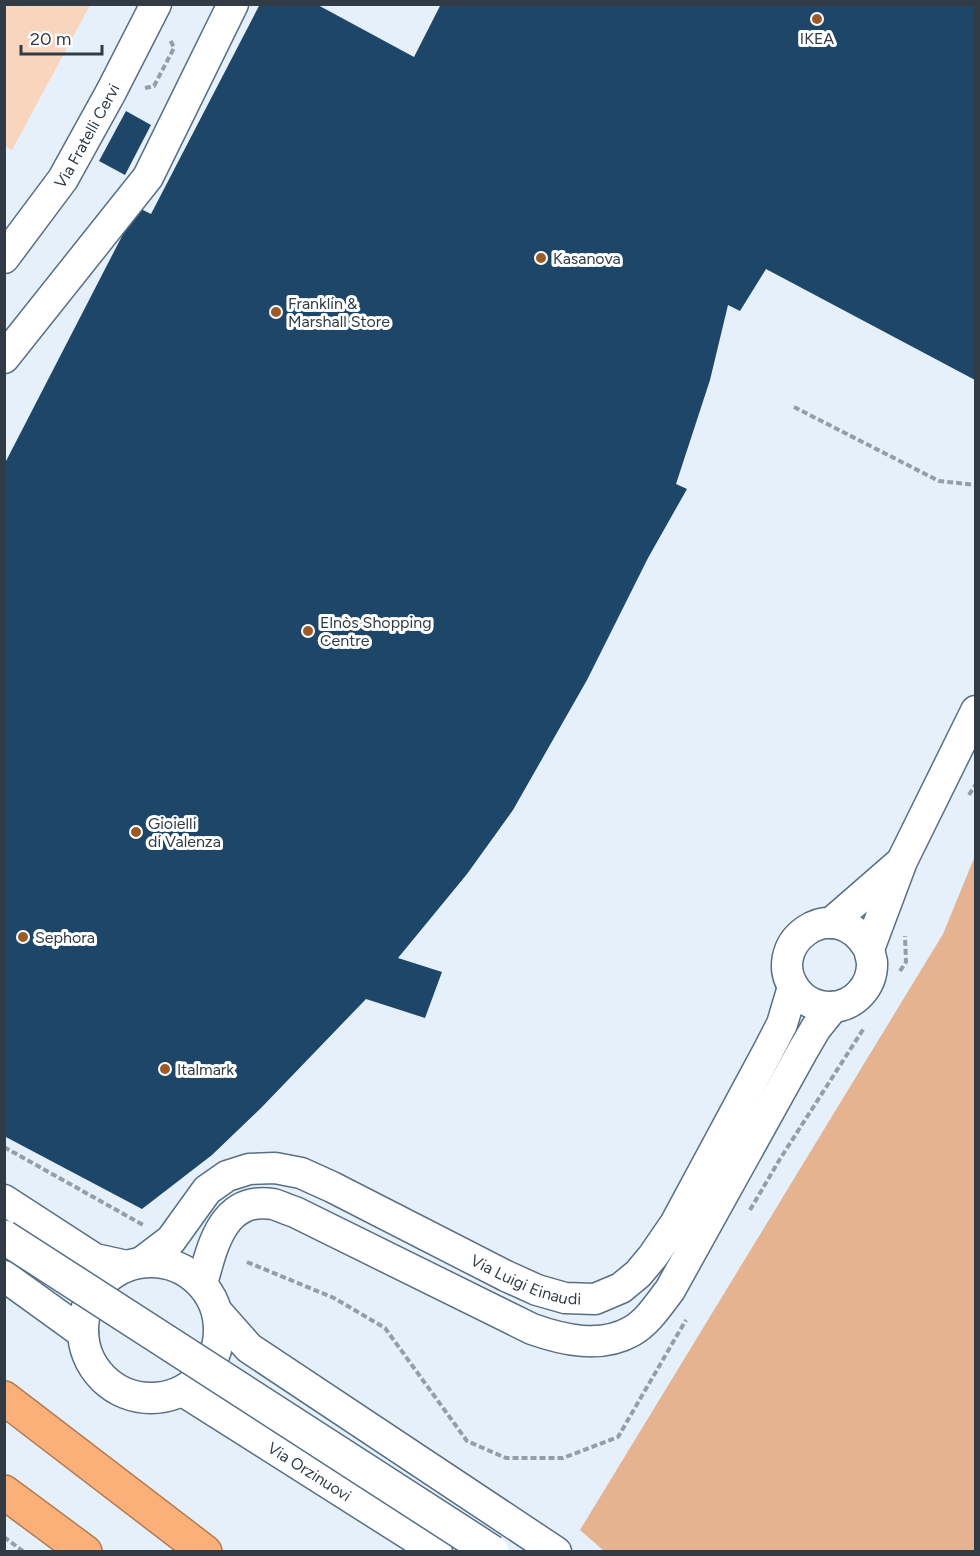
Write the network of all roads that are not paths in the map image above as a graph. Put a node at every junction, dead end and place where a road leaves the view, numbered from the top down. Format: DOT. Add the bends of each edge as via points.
graph roads {
  1 [pos="156,4"];
  2 [pos="233,4"];
  3 [pos="4,258"];
  4 [pos="4,358"];
  5 [pos="975,711"];
  6 [pos="902,861"];
  7 [pos="831,922"];
  8 [pos="868,949"];
  9 [pos="793,987"];
  10 [pos="832,1007"];
  11 [pos="4,1200"];
  12 [pos="4,1237"];
  13 [pos="134,1264"];
  14 [pos="4,1276"];
  15 [pos="202,1284"];
  16 [pos="218,1313"];
  17 [pos="83,1333"];
  18 [pos="183,1391"];
  19 [pos="4,1398"];
  20 [pos="4,1492"];
  21 [pos="85,1551"];
  22 [pos="205,1551"];
  23 [pos="437,1551"];
  24 [pos="492,1551"];
  25 [pos="556,1551"];
  1 -- 3 [label="street, Via Fratelli Cervi" via="63,179"];
  2 -- 4 [label="street" via="148,177"];
  5 -- 6 [label="street, Via Luigi Einaudi"];
  6 -- 7 [label="street, Via Luigi Einaudi"];
  6 -- 8 [label="street, Via Luigi Einaudi"];
  7 -- 8 [label="street" via="854,930"];
  7 -- 9 [label="street, Via Luigi Einaudi" via="809,928 793,944 787,965"];
  8 -- 10 [label="street, Via Luigi Einaudi" via="872,962 866,987 857,997"];
  9 -- 10 [label="street" via="810,1003"];
  9 -- 13 [label="street, Via Luigi Einaudi" via="782,1024 675,1224 638,1274 621,1288 596,1299 565,1298 537,1290 332,1187 301,1173 275,1168 249,1169 220,1180 207,1190 171,1240"];
  10 -- 15 [label="street, Via Luigi Einaudi" via="802,1052 670,1290 632,1331 608,1340 554,1336 273,1204 240,1209 225,1222 212,1245"];
  11 -- 13 [label="street, Via Luigi Einaudi" via="95,1259"];
  12 -- 24 [label="street, bridge"];
  13 -- 15 [label="street, Via Luigi Einaudi" via="159,1262 175,1266"];
  13 -- 17 [label="street, Via Luigi Einaudi" via="108,1277 94,1293 85,1311"];
  14 -- 17 [label="street"];
  15 -- 16 [label="street, Via Luigi Einaudi"];
  16 -- 18 [label="street, Via Luigi Einaudi" via="220,1336 214,1358 201,1378"];
  16 -- 25 [label="street, Via Luigi Einaudi" via="249,1348"];
  17 -- 18 [label="street, Via Luigi Einaudi" via="87,1353 98,1374 116,1389 137,1397 161,1398"];
  18 -- 23 [label="street, Via Orzinuovi"];
  19 -- 22 [label="highway"];
  20 -- 21 [label="highway"];
}
